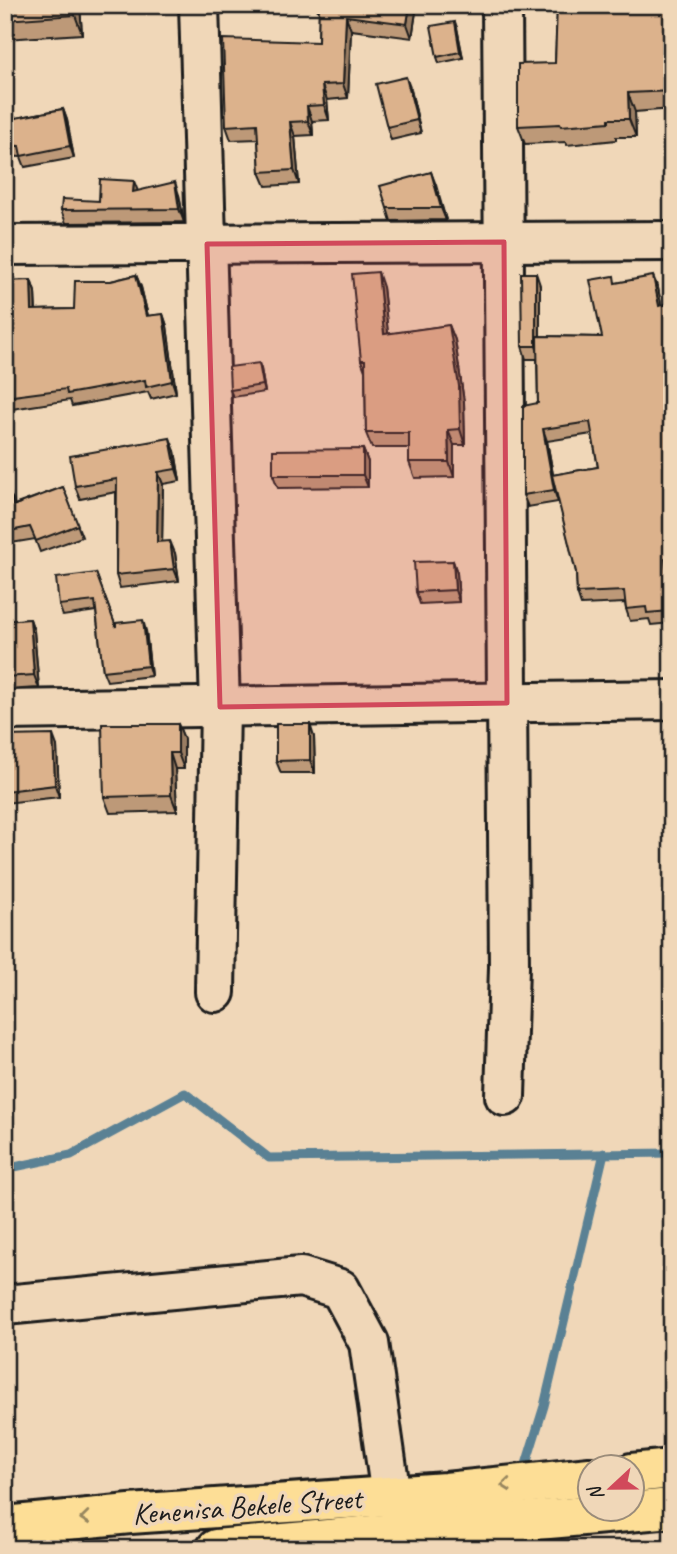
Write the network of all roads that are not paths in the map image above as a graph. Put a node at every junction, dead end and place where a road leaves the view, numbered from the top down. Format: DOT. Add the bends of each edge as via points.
graph roads {
  1 [pos="199,5"];
  2 [pos="502,5"];
  3 [pos="504,242"];
  4 [pos="672,242"];
  5 [pos="207,244"];
  6 [pos="5,245"];
  7 [pos="672,700"];
  8 [pos="507,703"];
  9 [pos="220,707"];
  10 [pos="5,710"];
  11 [pos="215,992"];
  12 [pos="505,1096"];
  13 [pos="5,1305"];
  14 [pos="672,1469"];
  15 [pos="646,1472"];
  16 [pos="576,1478"];
  17 [pos="391,1496"];
  18 [pos="672,1508"];
  19 [pos="5,1527"];
  20 [pos="216,1549"];
  1 -- 5 [label="street"];
  2 -- 3 [label="street"];
  3 -- 4 [label="street"];
  3 -- 5 [label="street"];
  3 -- 8 [label="street"];
  5 -- 6 [label="street"];
  5 -- 9 [label="street"];
  7 -- 8 [label="street"];
  8 -- 9 [label="street"];
  8 -- 12 [label="street"];
  9 -- 10 [label="street"];
  9 -- 11 [label="street"];
  13 -- 17 [label="street" via="302,1277 340,1289 369,1343"];
  14 -- 15 [label="main road"];
  16 -- 17 [label="main road, Kenenisa Bekele Street, one-way"];
  17 -- 19 [label="main road, Kenenisa Bekele Street, one-way"];
  18 -- 20 [label="main road, Kenenisa Bekele Street"];
}
